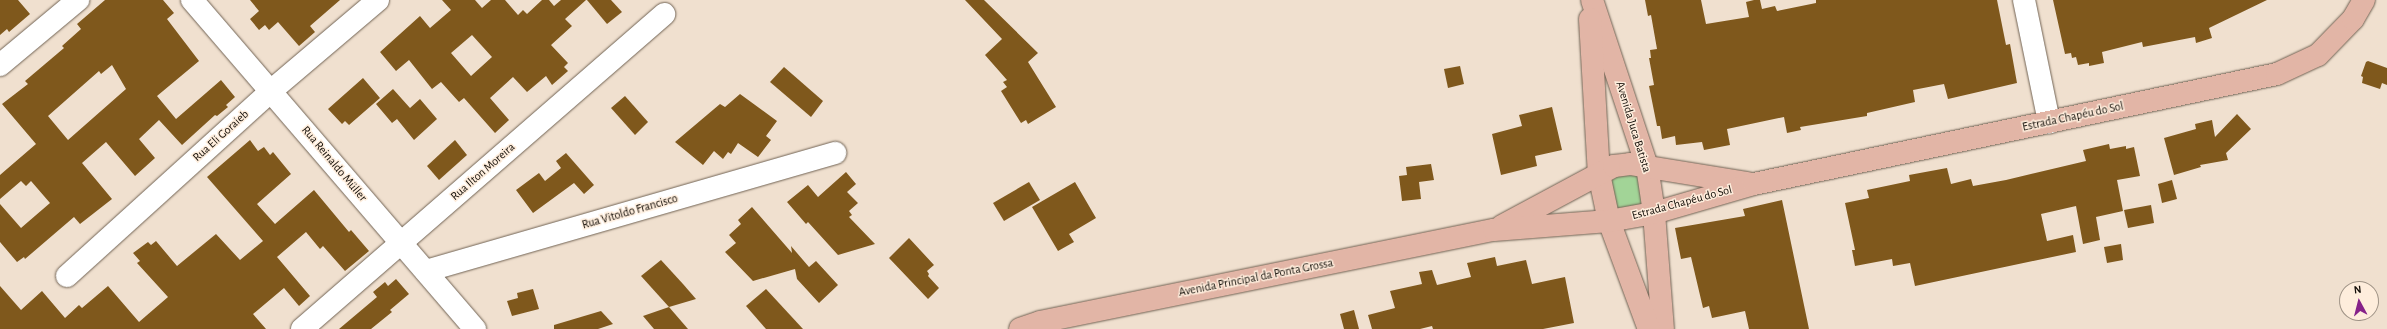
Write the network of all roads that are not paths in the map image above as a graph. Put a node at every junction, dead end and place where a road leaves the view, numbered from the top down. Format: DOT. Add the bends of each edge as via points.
graph roads {
  1 [pos="78,0"];
  2 [pos="192,0"];
  3 [pos="378,0"];
  4 [pos="1591,0"];
  5 [pos="2024,0"];
  6 [pos="2364,0"];
  7 [pos="664,14"];
  8 [pos="0,65"];
  9 [pos="272,90"];
  10 [pos="2049,122"];
  11 [pos="835,153"];
  12 [pos="1647,166"];
  13 [pos="1599,174"];
  14 [pos="1754,184"];
  15 [pos="1654,213"];
  16 [pos="1609,221"];
  17 [pos="1494,230"];
  18 [pos="402,243"];
  19 [pos="426,272"];
  20 [pos="67,276"];
  21 [pos="302,329"];
  22 [pos="475,329"];
  23 [pos="1020,329"];
  24 [pos="1649,329"];
  25 [pos="1663,329"];
  1 -- 8 [label="street"];
  2 -- 9 [label="street, Rua Reinaldo Müller"];
  3 -- 9 [label="street, Rua Eli Goraieb"];
  4 -- 12 [label="main road, Avenida Juca Batista"];
  4 -- 13 [label="main road, Avenida Juca Batista"];
  5 -- 10 [label="street"];
  6 -- 10 [label="main road, Estrada Chapéu do Sol" via="2353,19 2318,55 2277,74"];
  7 -- 18 [label="street, Rua Ilton Moreira"];
  9 -- 18 [label="street, Rua Reinaldo Müller"];
  9 -- 20 [label="street, Rua Eli Goraieb"];
  10 -- 14 [label="main road, Estrada Chapéu do Sol"];
  11 -- 19 [label="street, Rua Vitoldo Francisco"];
  12 -- 13 [label="main road, Avenida Principal da Ponta Grossa" via="1614,166"];
  12 -- 14 [label="main road, Estrada Chapéu do Sol"];
  12 -- 15 [label="main road, Avenida Juca Batista"];
  13 -- 16 [label="main road, Avenida Juca Batista"];
  13 -- 17 [label="main road, Avenida Principal da Ponta Grossa"];
  14 -- 15 [label="main road, Estrada Chapéu do Sol"];
  15 -- 16 [label="main road, Estrada Chapéu do Sol"];
  15 -- 25 [label="main road, Avenida Juca Batista"];
  16 -- 17 [label="main road, Avenida Principal da Ponta Grossa"];
  16 -- 24 [label="main road, Avenida Juca Batista"];
  17 -- 23 [label="main road, Avenida Principal da Ponta Grossa" via="1040,322"];
  18 -- 19 [label="street, Rua Reinaldo Müller"];
  18 -- 21 [label="street, Rua Ilton Moreira"];
  19 -- 22 [label="street, Rua Reinaldo Müller"];
}
